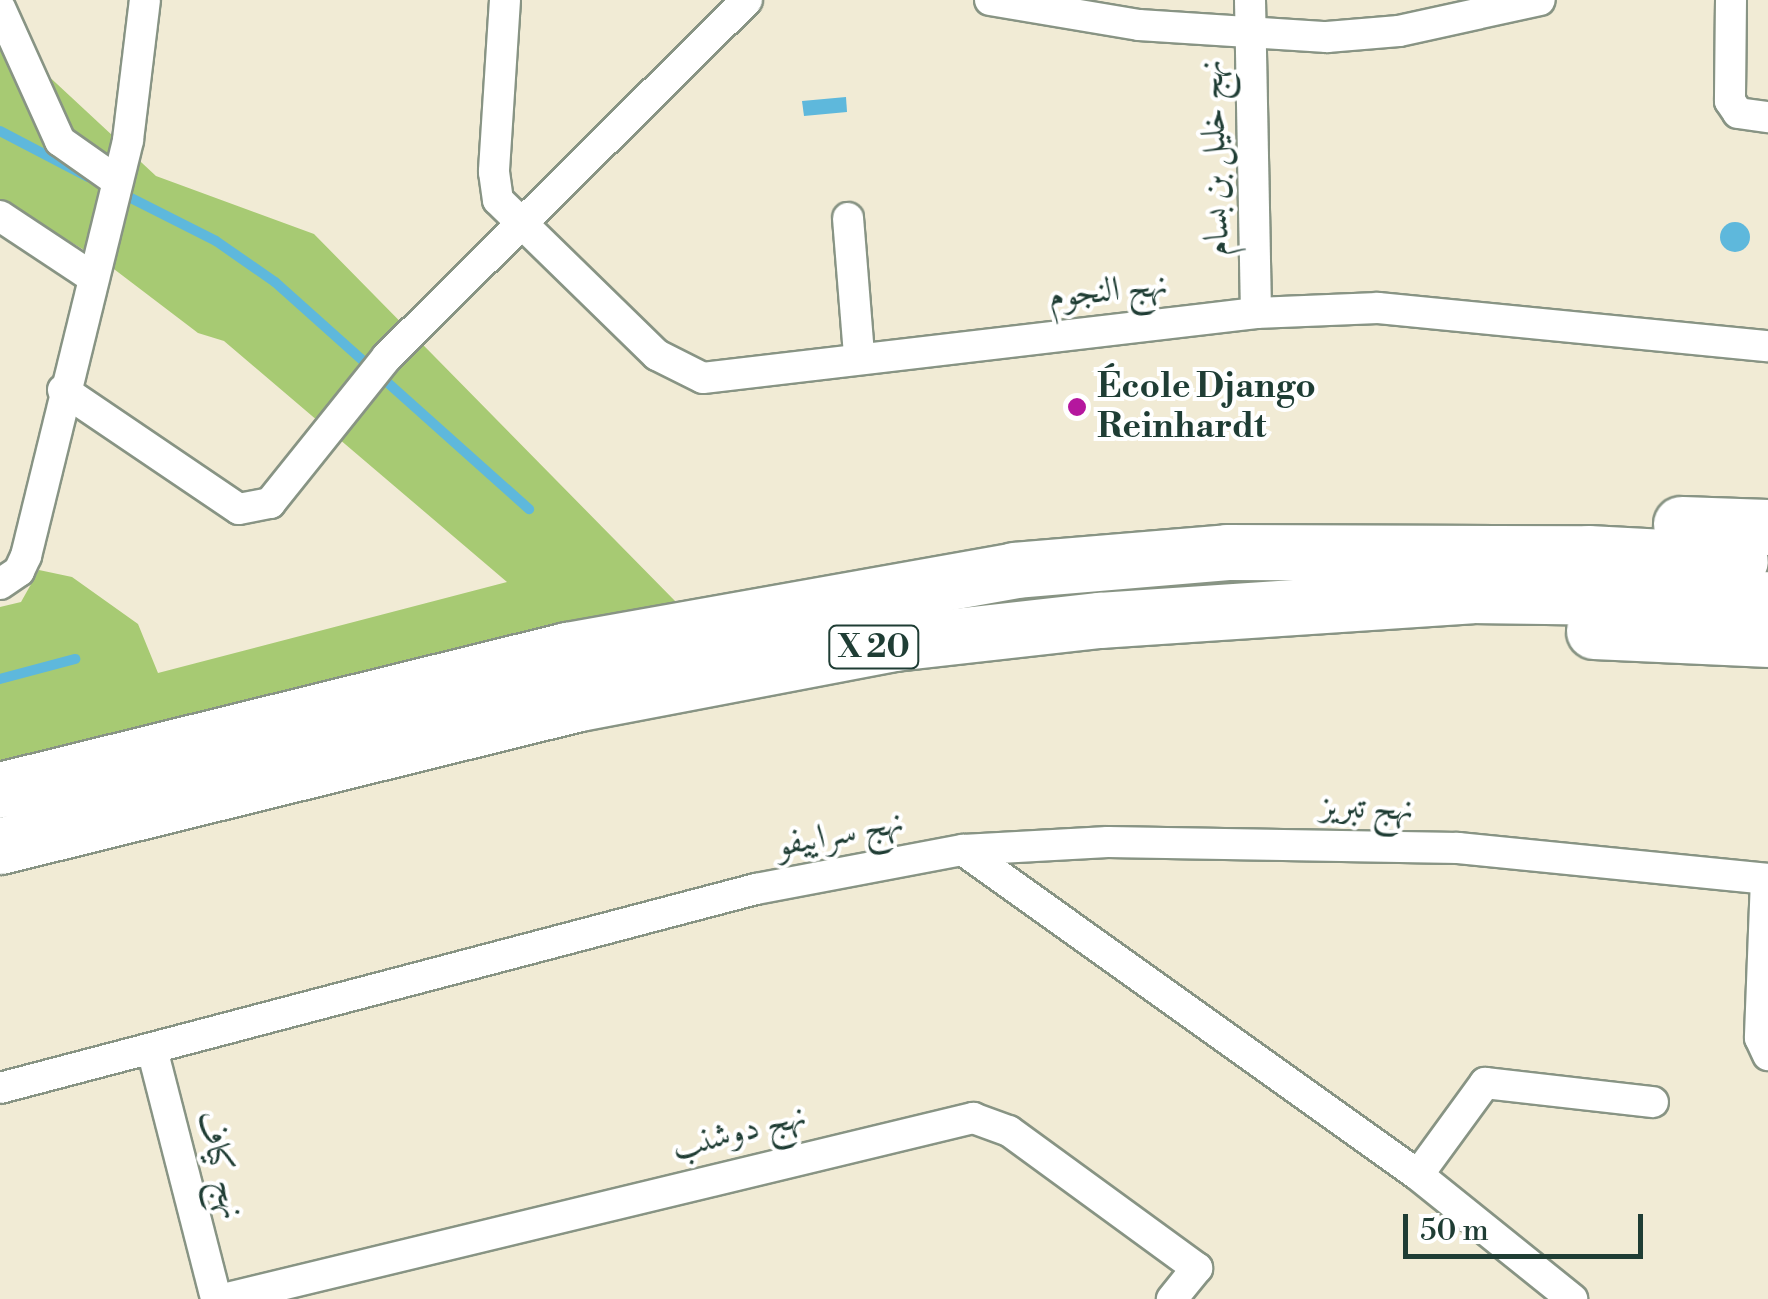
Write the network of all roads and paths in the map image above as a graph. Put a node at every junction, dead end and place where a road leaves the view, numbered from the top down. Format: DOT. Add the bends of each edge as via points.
graph roads {
  1 [pos="145,0"];
  2 [pos="505,0"];
  3 [pos="747,0"];
  4 [pos="990,0"];
  5 [pos="1250,0"];
  6 [pos="1540,0"];
  7 [pos="1731,0"];
  8 [pos="0,8"];
  9 [pos="1249,37"];
  10 [pos="1753,115"];
  11 [pos="116,181"];
  12 [pos="0,216"];
  13 [pos="848,218"];
  14 [pos="517,222"];
  15 [pos="92,277"];
  16 [pos="1256,313"];
  17 [pos="1768,346"];
  18 [pos="860,356"];
  19 [pos="63,390"];
  20 [pos="1768,527"];
  21 [pos="1227,552"];
  22 [pos="1768,563"];
  23 [pos="0,584"];
  24 [pos="1768,599"];
  25 [pos="1237,609"];
  26 [pos="1768,639"];
  27 [pos="0,790"];
  28 [pos="0,846"];
  29 [pos="963,850"];
  30 [pos="1767,879"];
  31 [pos="152,1050"];
  32 [pos="1768,1055"];
  33 [pos="0,1088"];
  34 [pos="1653,1102"];
  35 [pos="1418,1174"];
  36 [pos="220,1299"];
  37 [pos="1172,1299"];
  38 [pos="1572,1299"];
  1 -- 11 [label="street" via="136,98"];
  2 -- 14 [label="street" via="494,172 498,200"];
  3 -- 14 [label="street"];
  4 -- 9 [label="street"];
  5 -- 9 [label="street, نهج خليل بن بسام"];
  6 -- 9 [label="street" via="1399,31"];
  7 -- 10 [label="street" via="1728,89"];
  8 -- 11 [label="street" via="60,141"];
  9 -- 16 [label="street, نهج خليل بن بسام"];
  11 -- 15 [label="street"];
  12 -- 15 [label="street"];
  13 -- 18 [label="street"];
  14 -- 18 [label="street, نهج النجوم" via="678,371 733,378"];
  14 -- 19 [label="street" via="387,357 258,509 239,508"];
  15 -- 19 [label="street"];
  16 -- 17 [label="street, نهج النجوم" via="1378,308"];
  16 -- 18 [label="street, نهج النجوم"];
  19 -- 23 [label="street" via="26,556 20,571"];
  20 -- 21 [label="highway" via="1578,520"];
  21 -- 22 [label="highway, X 20" via="1588,553"];
  21 -- 27 [label="highway, X 20" via="995,572 641,635"];
  24 -- 25 [label="highway, X 20" via="1471,595"];
  25 -- 26 [label="highway"];
  25 -- 28 [label="highway, X 20" via="893,643 579,703"];
  29 -- 30 [label="street, نهج تبريز" via="1108,842 1458,848"];
  29 -- 31 [label="street, نهج سراييفو" via="756,889"];
  29 -- 35 [label="street"];
  30 -- 32 [label="street" via="1760,1038"];
  31 -- 33 [label="street, نهج سراييفو"];
  31 -- 36 [label="street, نهج كياف"];
  34 -- 35 [label="street" via="1485,1083"];
  35 -- 38 [label="street"];
  36 -- 37 [label="street, نهج دوشنب" via="974,1118 1009,1131 1196,1268"];
}
